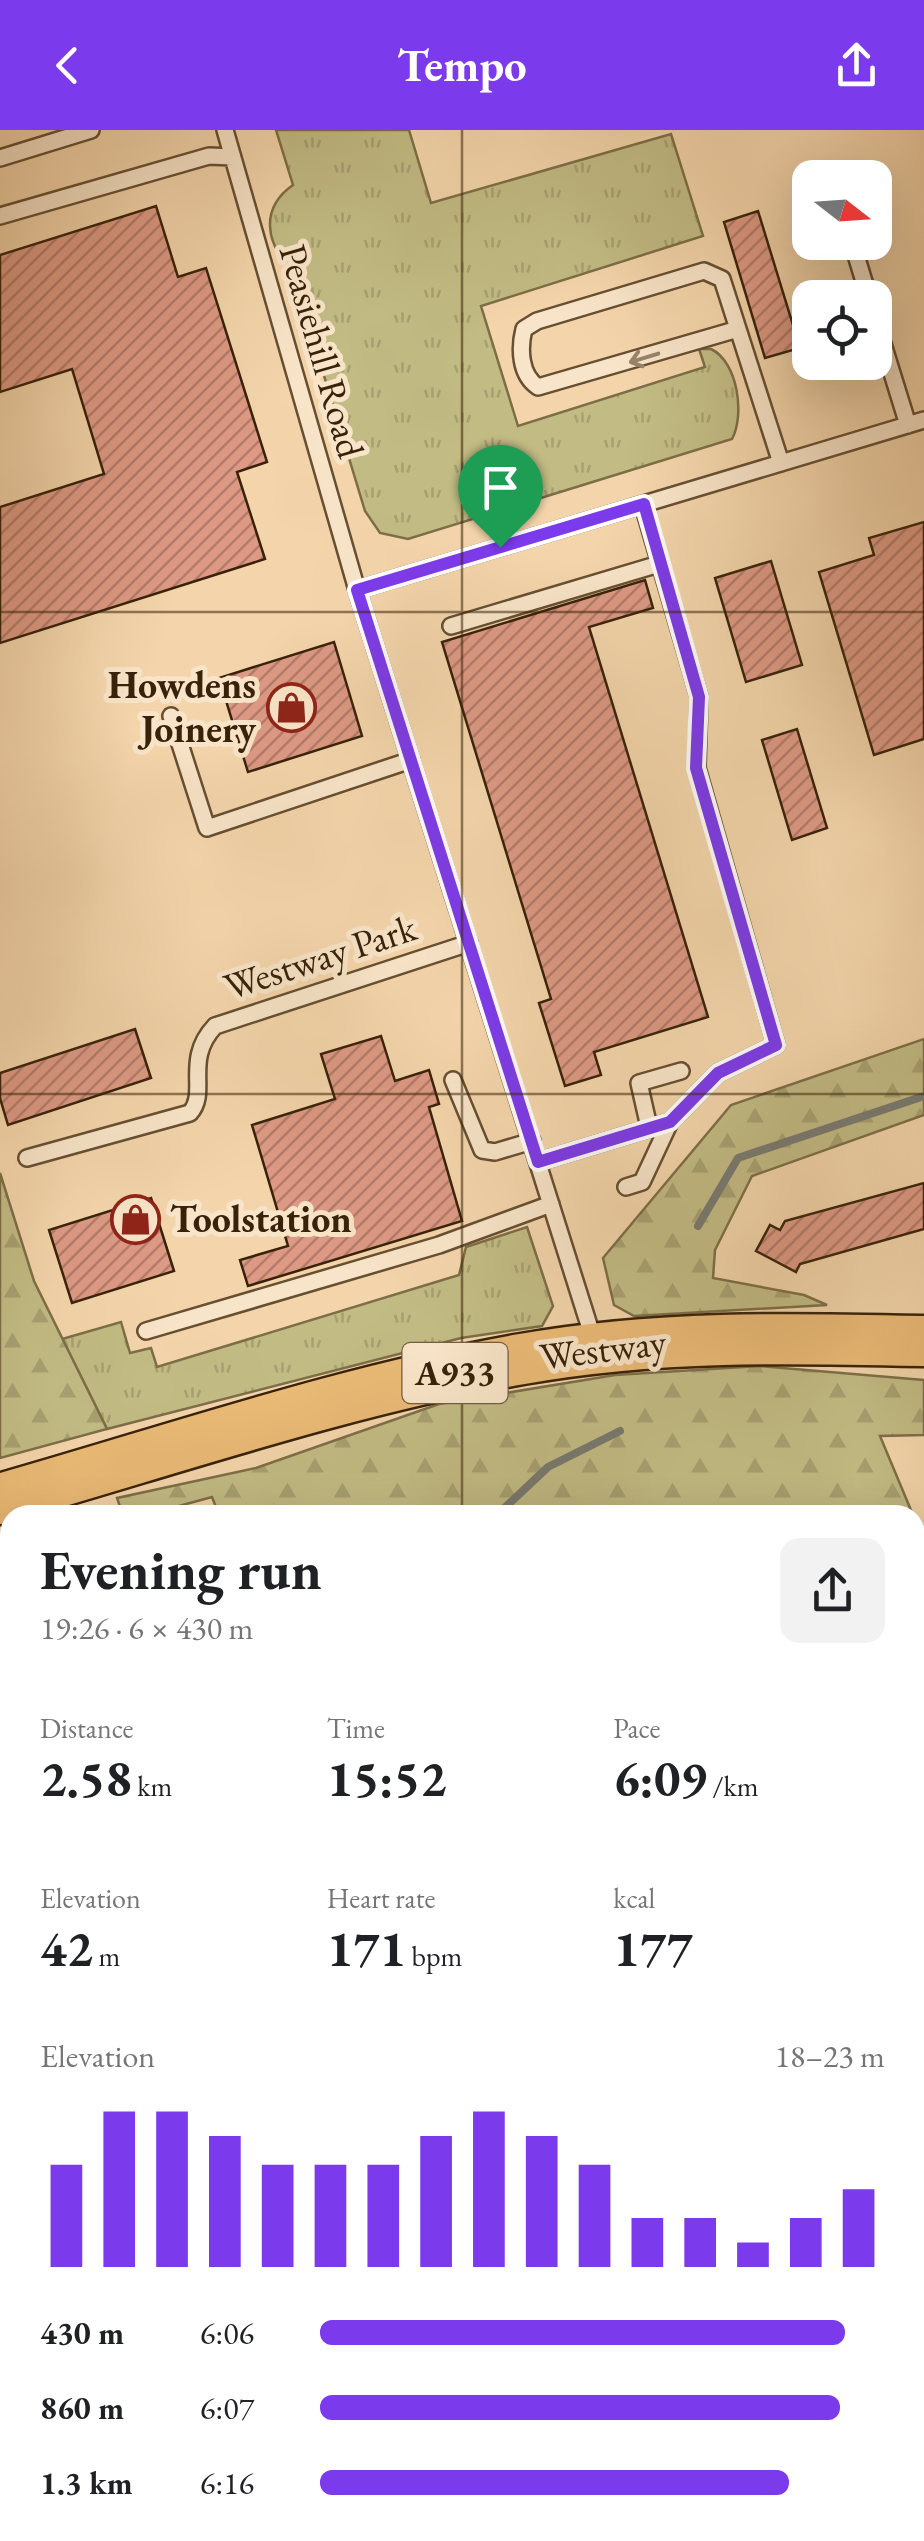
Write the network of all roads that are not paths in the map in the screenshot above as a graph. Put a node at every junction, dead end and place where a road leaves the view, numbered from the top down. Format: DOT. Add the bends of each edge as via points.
graph roads {
  1 [pos="92,130"];
  2 [pos="225,130"];
  3 [pos="232,157"];
  4 [pos="0,158"];
  5 [pos="0,216"];
  6 [pos="738,329"];
  7 [pos="892,362"];
  8 [pos="916,423"];
  9 [pos="781,463"];
  10 [pos="644,504"];
  11 [pos="659,564"];
  12 [pos="357,590"];
  13 [pos="451,626"];
  14 [pos="172,716"];
  15 [pos="411,760"];
  16 [pos="469,943"];
  17 [pos="681,1070"];
  18 [pos="453,1080"];
  19 [pos="670,1122"];
  20 [pos="650,1127"];
  21 [pos="532,1142"];
  22 [pos="27,1158"];
  23 [pos="538,1162"];
  24 [pos="626,1187"];
  25 [pos="552,1204"];
  26 [pos="146,1332"];
  27 [pos="924,1341"];
  28 [pos="595,1349"];
  29 [pos="0,1499"];
  1 -- 4 [label="lane"];
  2 -- 3 [label="lane, Peasiehill Road"];
  3 -- 5 [label="lane" via="209,156"];
  3 -- 12 [label="lane, Peasiehill Road"];
  6 -- 6 [label="lane, one-way" via="538,388 519,349 524,329 538,321 704,271 722,279"];
  6 -- 9 [label="lane"];
  7 -- 8 [label="lane"];
  8 -- 9 [label="lane"];
  9 -- 10 [label="lane"];
  10 -- 11 [label="lane"];
  10 -- 12 [label="lane"];
  11 -- 13 [label="lane"];
  11 -- 19 [label="lane" via="699,697 696,768 776,1045 718,1073"];
  12 -- 15 [label="lane, Peasiehill Road"];
  14 -- 15 [label="lane" via="207,828"];
  15 -- 16 [label="lane, Peasiehill Road"];
  16 -- 21 [label="lane, Peasiehill Road"];
  16 -- 22 [label="lane, Westway Park" via="215,1026 198,1052 199,1095 190,1113"];
  17 -- 20 [label="lane" via="639,1082"];
  18 -- 21 [label="lane" via="482,1150"];
  19 -- 20 [label="lane"];
  19 -- 24 [label="lane" via="642,1182"];
  20 -- 23 [label="lane"];
  21 -- 23 [label="lane, Peasiehill Road"];
  23 -- 25 [label="lane, Peasiehill Road"];
  25 -- 26 [label="lane"];
  25 -- 28 [label="lane, Peasiehill Road"];
  27 -- 28 [label="main road, Westway / A933" via="728,1336"];
  28 -- 29 [label="main road, Westway / A933" via="404,1384"];
}
